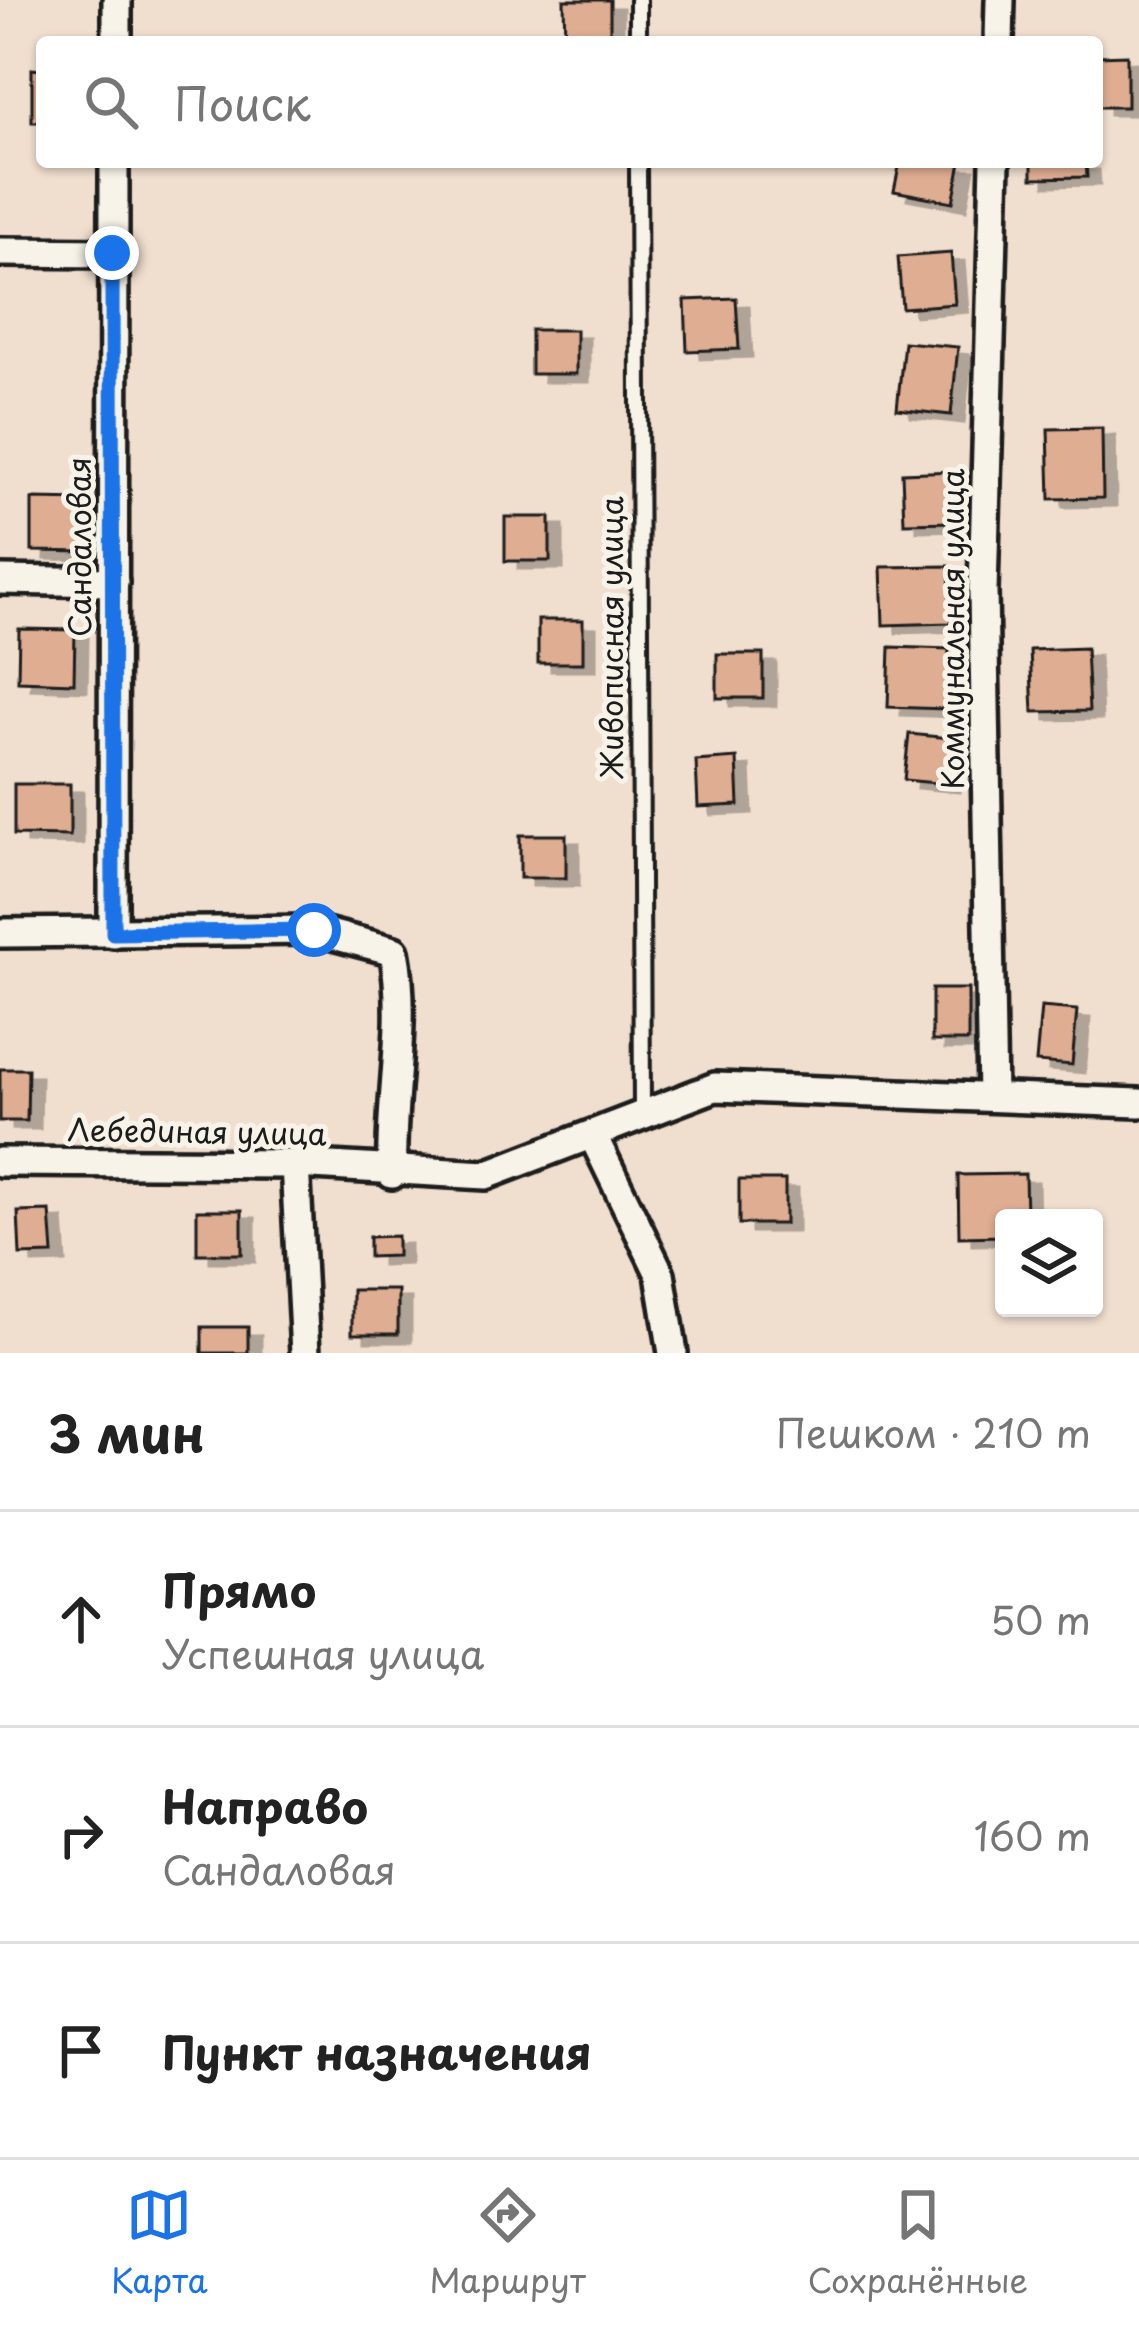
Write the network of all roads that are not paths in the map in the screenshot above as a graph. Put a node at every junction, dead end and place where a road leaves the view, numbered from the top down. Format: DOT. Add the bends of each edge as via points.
graph roads {
  1 [pos="117,0"];
  2 [pos="638,0"];
  3 [pos="1000,0"];
  4 [pos="116,36"];
  5 [pos="638,36"];
  6 [pos="999,36"];
  7 [pos="114,168"];
  8 [pos="638,168"];
  9 [pos="995,168"];
  10 [pos="0,252"];
  11 [pos="112,253"];
  12 [pos="0,580"];
  13 [pos="114,582"];
  14 [pos="0,933"];
  15 [pos="113,933"];
  16 [pos="992,1097"];
  17 [pos="1139,1103"];
  18 [pos="642,1113"];
  19 [pos="594,1138"];
  20 [pos="0,1162"];
  21 [pos="295,1164"];
  22 [pos="392,1174"];
  23 [pos="304,1353"];
  24 [pos="673,1353"];
  1 -- 4 [label="street"];
  2 -- 5 [label="lane"];
  3 -- 6 [label="street"];
  7 -- 11 [label="street, Сандаловая"];
  8 -- 18 [label="lane, Живописная улица"];
  9 -- 16 [label="street, Коммунальная улица" via="983,591"];
  10 -- 11 [label="street"];
  11 -- 13 [label="street, Сандаловая"];
  12 -- 13 [label="street"];
  13 -- 15 [label="street, Сандаловая"];
  14 -- 15 [label="street"];
  15 -- 22 [label="street" via="314,930 394,950 403,999 389,1108"];
  16 -- 17 [label="street, Лебединая улица"];
  16 -- 18 [label="street, Лебединая улица" via="715,1087"];
  18 -- 19 [label="street, Лебединая улица"];
  19 -- 22 [label="street, Лебединая улица" via="486,1175"];
  19 -- 24 [label="street" via="660,1274"];
  20 -- 21 [label="street, Лебединая улица"];
  21 -- 22 [label="street, Лебединая улица"];
  21 -- 23 [label="street"];
}
